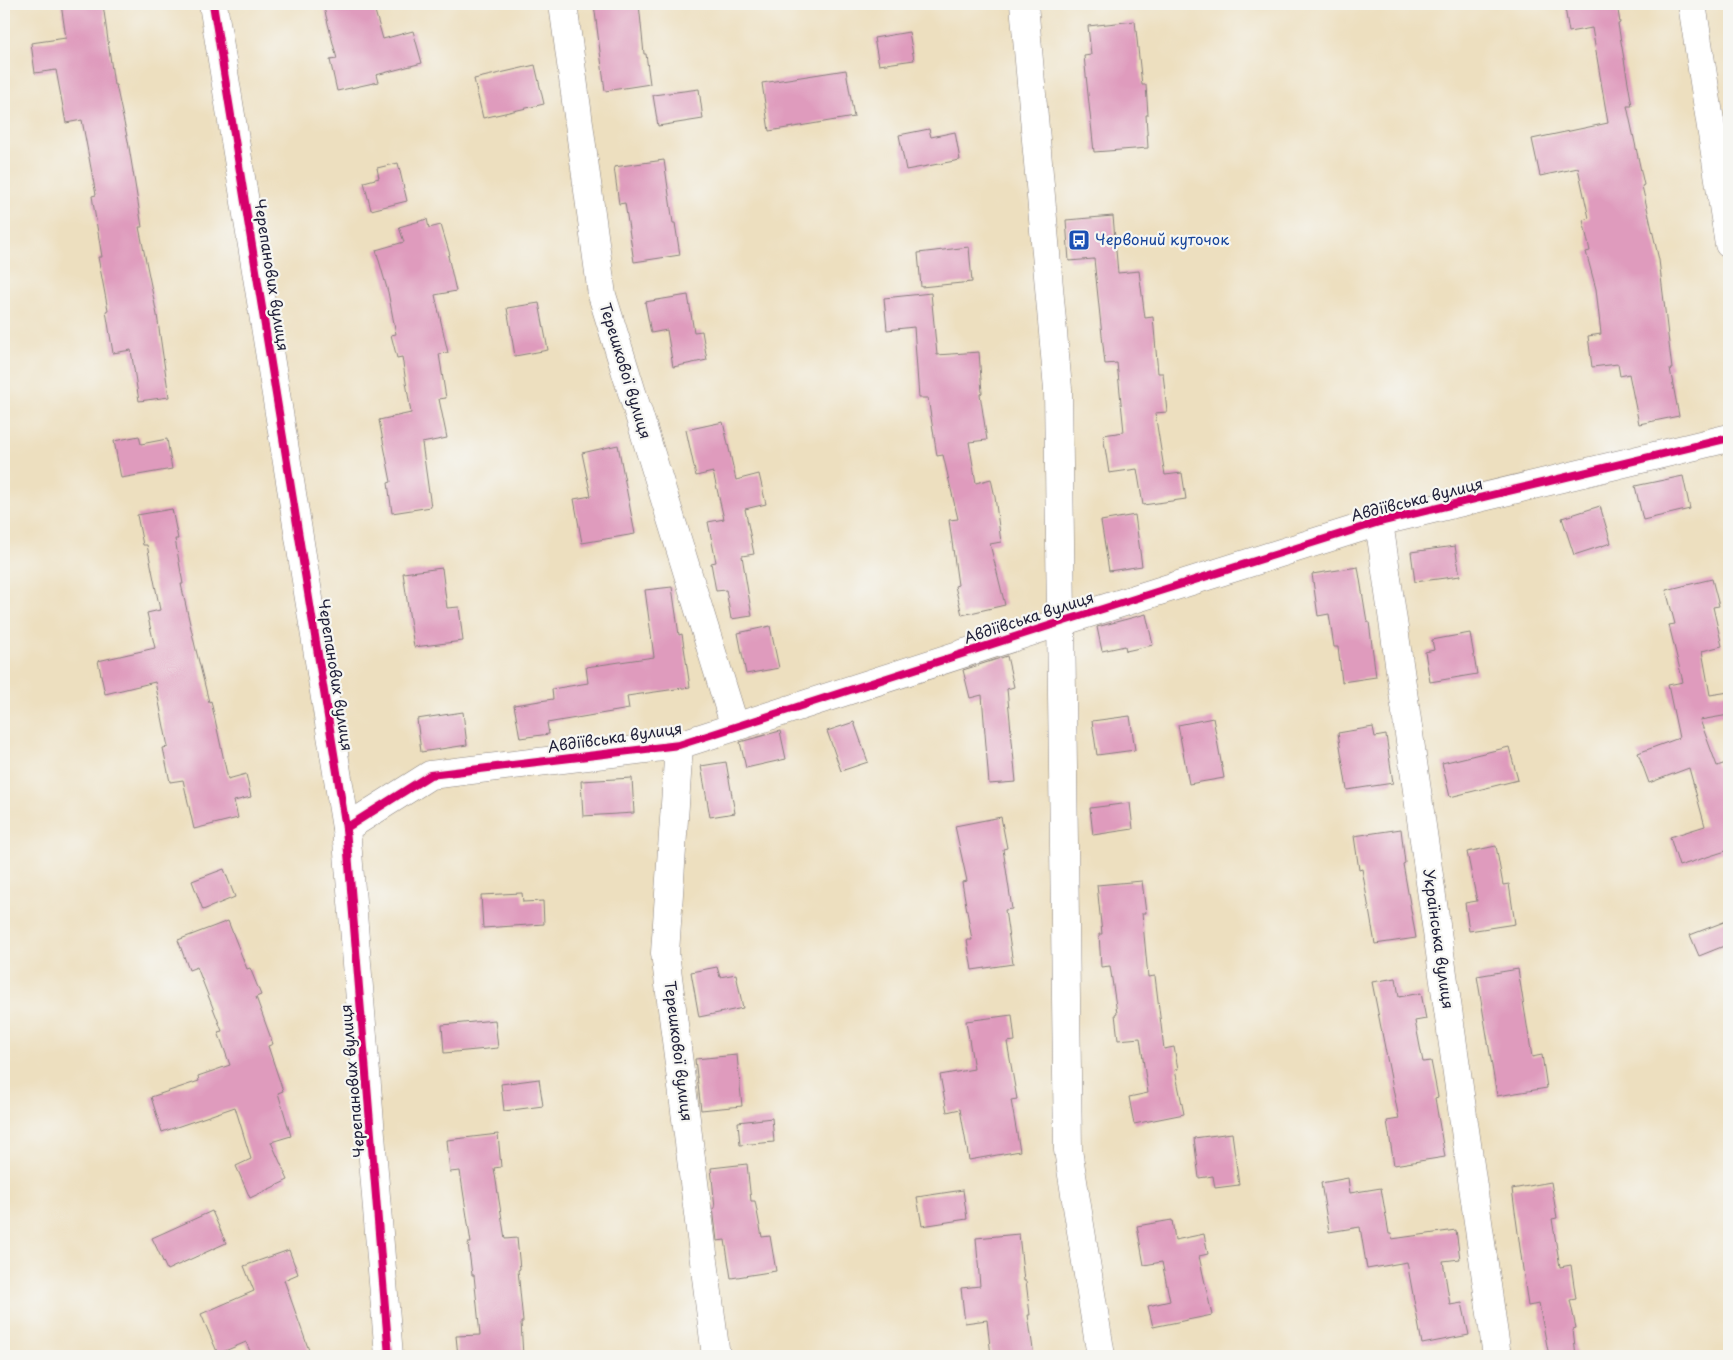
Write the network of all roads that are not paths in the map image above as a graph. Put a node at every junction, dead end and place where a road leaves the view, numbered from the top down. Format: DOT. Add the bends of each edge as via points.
graph roads {
  1 [pos="213,4"];
  2 [pos="564,4"];
  3 [pos="1024,4"];
  4 [pos="1692,4"];
  5 [pos="1729,244"];
  6 [pos="1729,438"];
  7 [pos="1379,522"];
  8 [pos="1061,622"];
  9 [pos="735,727"];
  10 [pos="679,745"];
  11 [pos="346,828"];
  12 [pos="389,1356"];
  13 [pos="716,1356"];
  14 [pos="1101,1356"];
  15 [pos="1497,1356"];
  1 -- 11 [label="street, Черепанових вулиця"];
  2 -- 9 [label="street, Терешкової вулиця" via="602,296"];
  3 -- 8 [label="street" via="1058,389"];
  4 -- 5 [label="street"];
  6 -- 7 [label="street, Авдіївська вулиця"];
  7 -- 8 [label="street, Авдіївська вулиця"];
  7 -- 15 [label="street, Українська вулиця"];
  8 -- 9 [label="street, Авдіївська вулиця"];
  8 -- 14 [label="street" via="1068,1150"];
  9 -- 10 [label="street, Авдіївська вулиця"];
  10 -- 11 [label="street, Авдіївська вулиця" via="430,775"];
  10 -- 13 [label="street, Терешкової вулиця" via="665,953"];
  11 -- 12 [label="street, Черепанових вулиця"];
}
